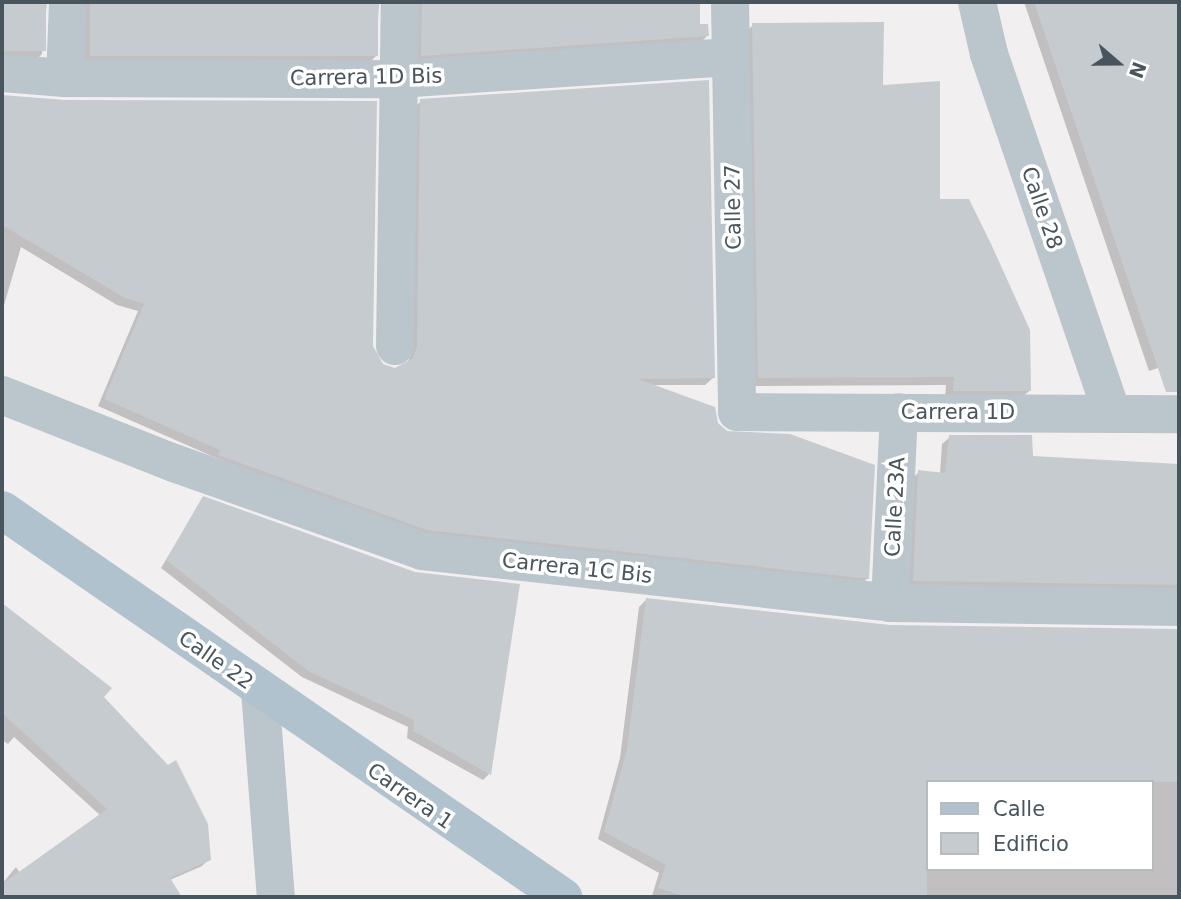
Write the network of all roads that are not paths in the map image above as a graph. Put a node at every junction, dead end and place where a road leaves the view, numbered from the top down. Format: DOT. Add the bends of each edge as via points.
graph roads {
  1 [pos="68,2"];
  2 [pos="400,2"];
  3 [pos="730,2"];
  4 [pos="951,2"];
  5 [pos="977,2"];
  6 [pos="989,54"];
  7 [pos="730,57"];
  8 [pos="2,73"];
  9 [pos="65,78"];
  10 [pos="398,79"];
  11 [pos="395,346"];
  12 [pos="2,395"];
  13 [pos="737,412"];
  14 [pos="899,412"];
  15 [pos="1112,414"];
  16 [pos="1179,414"];
  17 [pos="2,510"];
  18 [pos="890,603"];
  19 [pos="1179,607"];
  20 [pos="260,691"];
  21 [pos="276,897"];
  22 [pos="563,897"];
  1 -- 9 [label="street"];
  2 -- 10 [label="street"];
  3 -- 7 [label="street, Calle 27"];
  4 -- 6 [label="street"];
  5 -- 6 [label="street, Calle 28"];
  6 -- 15 [label="street, Calle 28"];
  7 -- 10 [label="street, Carrera 1D Bis"];
  7 -- 13 [label="street, Calle 27"];
  8 -- 9 [label="street, Carrera 1D Bis"];
  9 -- 10 [label="street, Carrera 1D Bis"];
  10 -- 11 [label="street"];
  12 -- 18 [label="street, Carrera 1C Bis" via="174,463 422,551"];
  13 -- 14 [label="street, Carrera 1D"];
  14 -- 15 [label="street, Carrera 1D"];
  14 -- 18 [label="street, Calle 23A"];
  15 -- 16 [label="street, Carrera 1D"];
  17 -- 20 [label="main road, Calle 22"];
  18 -- 19 [label="street, Carrera 1C Bis"];
  20 -- 21 [label="street, Calle 22"];
  20 -- 22 [label="main road, Carrera 1"];
}
